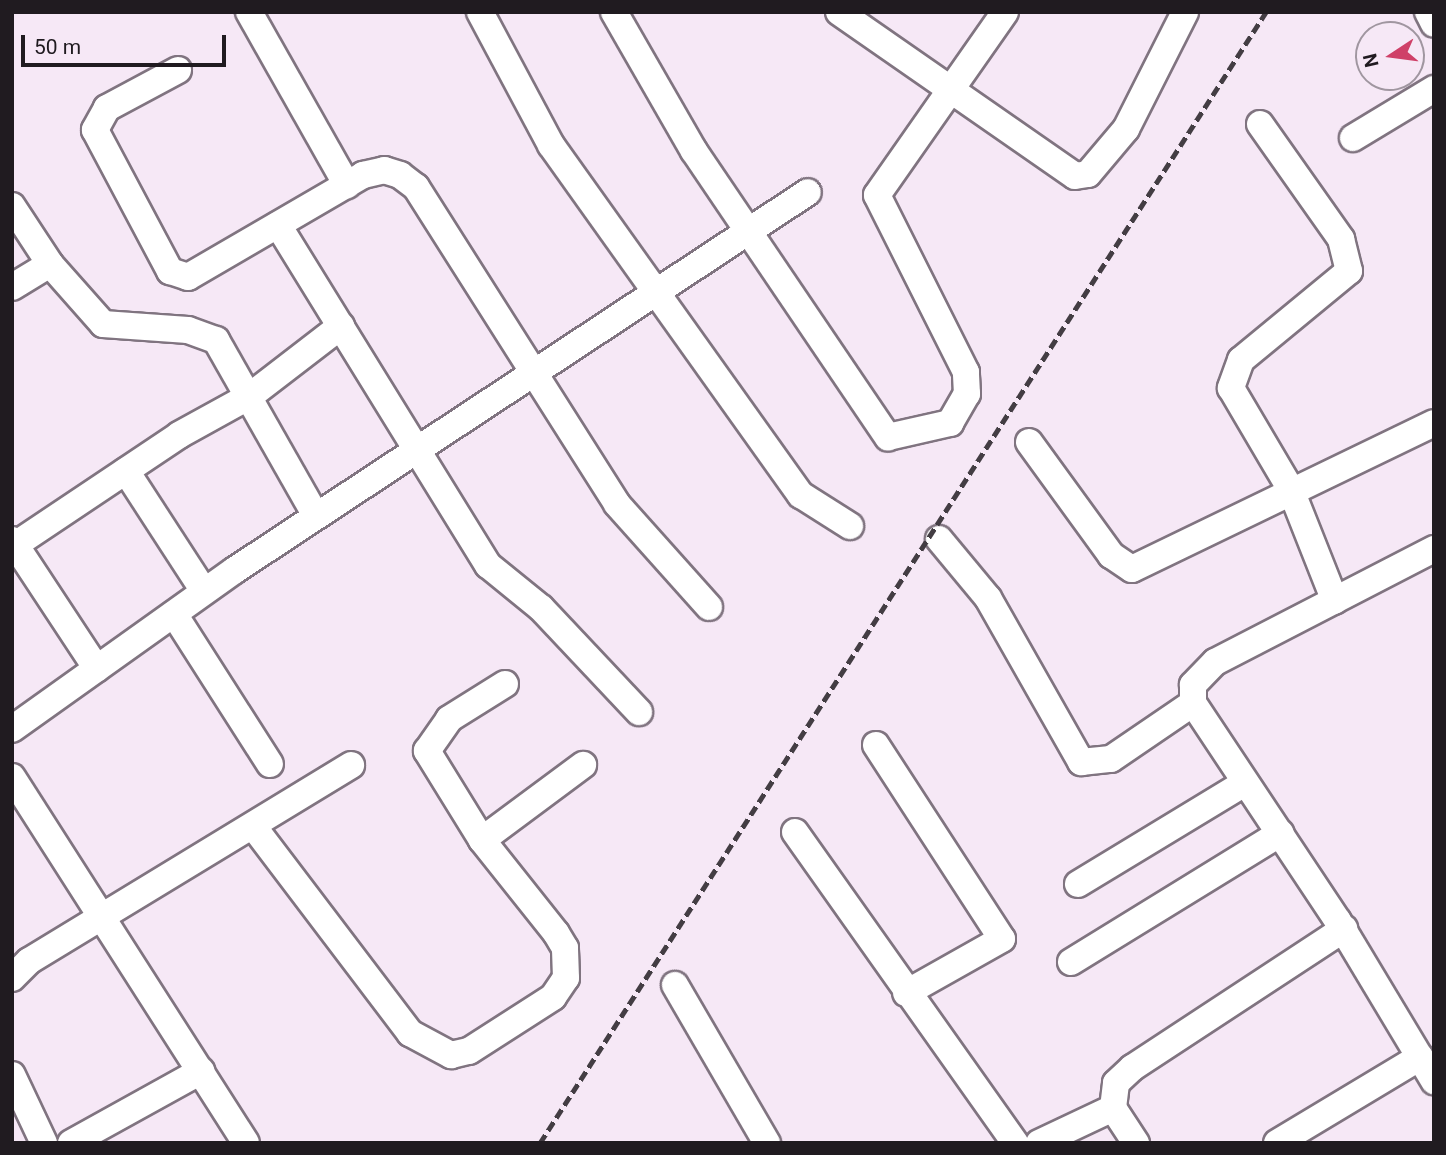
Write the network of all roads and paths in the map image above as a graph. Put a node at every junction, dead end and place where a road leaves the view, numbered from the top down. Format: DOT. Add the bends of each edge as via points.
graph roads {
  1 [pos="249,12"];
  2 [pos="480,12"];
  3 [pos="614,12"];
  4 [pos="839,12"];
  5 [pos="1005,12"];
  6 [pos="1185,12"];
  7 [pos="1428,12"];
  8 [pos="1434,24"];
  9 [pos="178,70"];
  10 [pos="1434,89"];
  11 [pos="953,92"];
  12 [pos="1260,124"];
  13 [pos="1353,138"];
  14 [pos="347,185"];
  15 [pos="808,192"];
  16 [pos="12,206"];
  17 [pos="278,225"];
  18 [pos="748,231"];
  19 [pos="50,264"];
  20 [pos="12,287"];
  21 [pos="655,291"];
  22 [pos="341,326"];
  23 [pos="532,373"];
  24 [pos="250,397"];
  25 [pos="1434,424"];
  26 [pos="1029,442"];
  27 [pos="414,451"];
  28 [pos="126,471"];
  29 [pos="1291,491"];
  30 [pos="316,516"];
  31 [pos="850,526"];
  32 [pos="939,539"];
  33 [pos="13,544"];
  34 [pos="1434,549"];
  35 [pos="204,592"];
  36 [pos="1335,601"];
  37 [pos="709,607"];
  38 [pos="174,614"];
  39 [pos="97,669"];
  40 [pos="505,684"];
  41 [pos="1193,703"];
  42 [pos="639,712"];
  43 [pos="12,729"];
  44 [pos="876,745"];
  45 [pos="270,764"];
  46 [pos="351,765"];
  47 [pos="583,765"];
  48 [pos="12,777"];
  49 [pos="1245,783"];
  50 [pos="253,826"];
  51 [pos="795,832"];
  52 [pos="1281,834"];
  53 [pos="482,840"];
  54 [pos="1078,884"];
  55 [pos="103,919"];
  56 [pos="1344,929"];
  57 [pos="1071,962"];
  58 [pos="12,978"];
  59 [pos="675,985"];
  60 [pos="906,993"];
  61 [pos="1420,1057"];
  62 [pos="201,1071"];
  63 [pos="12,1075"];
  64 [pos="1434,1081"];
  65 [pos="1113,1108"];
  66 [pos="44,1143"];
  67 [pos="71,1143"];
  68 [pos="246,1143"];
  69 [pos="767,1143"];
  70 [pos="1015,1143"];
  71 [pos="1039,1143"];
  72 [pos="1136,1143"];
  73 [pos="1277,1143"];
  1 -- 14 [label="street"];
  2 -- 21 [label="street" via="551,145"];
  3 -- 18 [label="street" via="641,67"];
  4 -- 11 [label="street"];
  5 -- 11 [label="street"];
  6 -- 11 [label="street" via="1126,128 1088,174 1075,176"];
  7 -- 8 [label="street"];
  9 -- 17 [label="street" via="107,108 95,130 170,271 188,277"];
  10 -- 13 [label="street"];
  11 -- 18 [label="street" via="877,195 966,372 967,394 950,423 888,437"];
  12 -- 29 [label="street" via="1341,239 1349,271 1241,360 1232,374 1234,401"];
  14 -- 17 [label="street"];
  14 -- 23 [label="street" via="384,170 416,187"];
  15 -- 18 [label="street"];
  16 -- 19 [label="street"];
  17 -- 22 [label="street"];
  18 -- 21 [label="street"];
  19 -- 20 [label="street"];
  19 -- 24 [label="street" via="103,324 188,330 215,340"];
  21 -- 23 [label="street"];
  21 -- 31 [label="street" via="801,495"];
  22 -- 24 [label="street"];
  22 -- 27 [label="street"];
  23 -- 27 [label="street"];
  23 -- 37 [label="street" via="617,504"];
  24 -- 28 [label="street"];
  24 -- 30 [label="street"];
  25 -- 29 [label="street"];
  26 -- 29 [label="street" via="1111,555 1132,569"];
  27 -- 30 [label="street"];
  27 -- 42 [label="street" via="488,565 541,608"];
  28 -- 33 [label="street"];
  28 -- 35 [label="street"];
  29 -- 36 [label="street"];
  30 -- 35 [label="street"];
  32 -- 41 [label="street" via="988,598 1081,762 1111,759"];
  33 -- 39 [label="street"];
  34 -- 36 [label="street"];
  35 -- 38 [label="street"];
  36 -- 41 [label="street" via="1200,673"];
  38 -- 39 [label="street"];
  38 -- 45 [label="street"];
  39 -- 43 [label="street"];
  40 -- 53 [label="street" via="449,719 427,751"];
  41 -- 49 [label="street"];
  44 -- 60 [label="street" via="1002,939"];
  46 -- 50 [label="street"];
  47 -- 53 [label="street"];
  48 -- 55 [label="street"];
  49 -- 52 [label="street"];
  49 -- 54 [label="street"];
  50 -- 53 [label="street" via="410,1033 458,1056 553,997 566,978 565,948 556,933"];
  50 -- 55 [label="street"];
  51 -- 60 [label="street"];
  52 -- 56 [label="street"];
  52 -- 57 [label="street"];
  55 -- 58 [label="street" via="29,961"];
  55 -- 62 [label="street"];
  56 -- 61 [label="street"];
  56 -- 65 [label="street" via="1132,1068 1116,1083"];
  59 -- 69 [label="street"];
  60 -- 70 [label="street"];
  61 -- 64 [label="street"];
  61 -- 73 [label="street"];
  62 -- 67 [label="street"];
  62 -- 68 [label="street"];
  63 -- 66 [label="street"];
  65 -- 71 [label="street"];
  65 -- 72 [label="street"];
}
